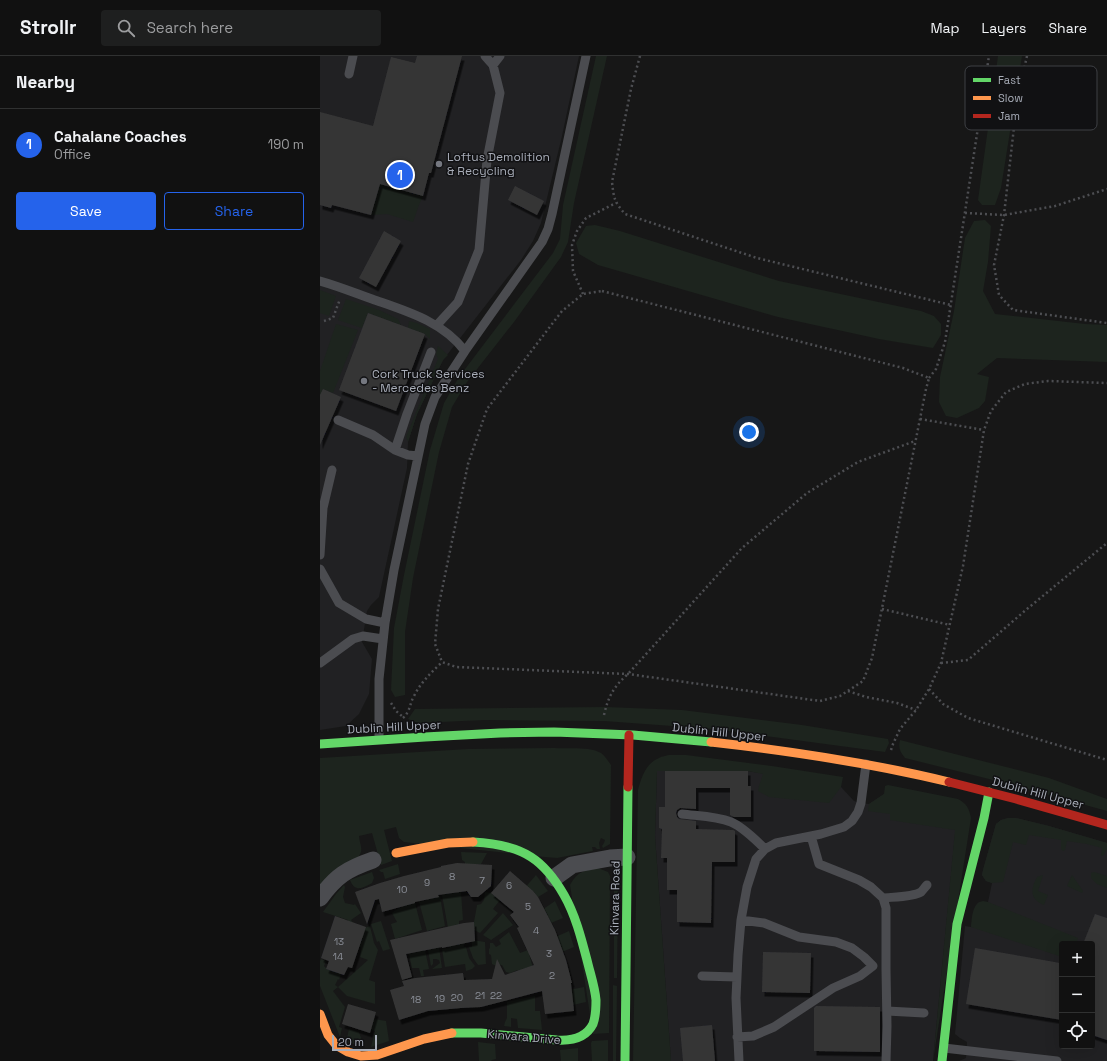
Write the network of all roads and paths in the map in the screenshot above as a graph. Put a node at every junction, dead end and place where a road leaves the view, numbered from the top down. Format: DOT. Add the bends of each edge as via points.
graph roads {
  1 [pos="353,56"];
  2 [pos="485,56"];
  3 [pos="500,56"];
  4 [pos="586,56"];
  5 [pos="640,56"];
  6 [pos="989,56"];
  7 [pos="1027,56"];
  8 [pos="493,65"];
  9 [pos="987,66"];
  10 [pos="1025,66"];
  11 [pos="349,74"];
  12 [pos="978,130"];
  13 [pos="1014,130"];
  14 [pos="1107,189"];
  15 [pos="616,203"];
  16 [pos="965,213"];
  17 [pos="1004,215"];
  18 [pos="320,281"];
  19 [pos="343,289"];
  20 [pos="584,294"];
  21 [pos="951,305"];
  22 [pos="324,322"];
  23 [pos="1107,323"];
  24 [pos="437,325"];
  25 [pos="464,351"];
  26 [pos="431,352"];
  27 [pos="929,378"];
  28 [pos="1107,383"];
  29 [pos="920,419"];
  30 [pos="338,420"];
  31 [pos="984,430"];
  32 [pos="916,440"];
  33 [pos="395,450"];
  34 [pos="418,456"];
  35 [pos="332,470"];
  36 [pos="1107,543"];
  37 [pos="320,555"];
  38 [pos="320,569"];
  39 [pos="882,609"];
  40 [pos="386,623"];
  41 [pos="950,625"];
  42 [pos="383,639"];
  43 [pos="442,662"];
  44 [pos="320,663"];
  45 [pos="941,663"];
  46 [pos="628,674"];
  47 [pos="929,688"];
  48 [pos="848,691"];
  49 [pos="390,702"];
  50 [pos="606,707"];
  51 [pos="916,710"];
  52 [pos="629,735"];
  53 [pos="379,739"];
  54 [pos="320,744"];
  55 [pos="893,744"];
  56 [pos="1107,760"];
  57 [pos="866,764"];
  58 [pos="989,792"];
  59 [pos="682,814"];
  60 [pos="1107,825"];
  61 [pos="811,836"];
  62 [pos="765,849"];
  63 [pos="396,853"];
  64 [pos="627,857"];
  65 [pos="373,860"];
  66 [pos="554,878"];
  67 [pos="927,885"];
  68 [pos="320,898"];
  69 [pos="883,898"];
  70 [pos="741,920"];
  71 [pos="873,966"];
  72 [pos="886,969"];
  73 [pos="702,976"];
  74 [pos="737,977"];
  75 [pos="887,1011"];
  76 [pos="924,1013"];
  77 [pos="320,1014"];
  78 [pos="737,1036"];
  79 [pos="944,1048"];
  80 [pos="625,1061"];
  81 [pos="739,1061"];
  82 [pos="886,1061"];
  83 [pos="942,1061"];
  84 [pos="1057,1061"];
  1 -- 11 [label="lane"];
  2 -- 8 [label="lane"];
  3 -- 8 [label="lane"];
  4 -- 25 [label="lane" via="548,229 542,242"];
  5 -- 15 [label="path" via="612,182"];
  6 -- 9 [label="path"];
  7 -- 10 [label="path"];
  8 -- 24 [label="lane" via="500,93 487,160 478,250 458,302"];
  12 -- 16 [label="path"];
  13 -- 17 [label="path"];
  14 -- 17 [label="path" via="1055,206"];
  15 -- 20 [label="path" via="586,218 577,231 572,245 573,272"];
  15 -- 21 [label="path" via="625,214 757,258"];
  16 -- 17 [label="path"];
  16 -- 21 [label="path"];
  17 -- 23 [label="path" via="994,265 999,294 1013,310"];
  18 -- 19 [label="lane"];
  19 -- 22 [label="path" via="333,318"];
  19 -- 24 [label="lane" via="411,312"];
  20 -- 27 [label="path" via="602,291 904,368"];
  20 -- 43 [label="path" via="562,311 487,409 468,464 438,609 435,644"];
  21 -- 27 [label="path" via="945,342 936,369"];
  24 -- 25 [label="lane"];
  25 -- 34 [label="lane" via="435,397 425,424"];
  26 -- 33 [label="lane"];
  27 -- 29 [label="path"];
  28 -- 31 [label="path" via="1048,381 1025,384 1006,392 991,412"];
  29 -- 31 [label="path"];
  29 -- 32 [label="path"];
  30 -- 33 [label="lane" via="373,435"];
  31 -- 41 [label="path" via="963,566"];
  32 -- 39 [label="path"];
  32 -- 46 [label="path" via="858,462 807,493 742,548"];
  33 -- 34 [label="lane"];
  34 -- 40 [label="lane" via="394,570"];
  35 -- 37 [label="lane" via="323,508"];
  36 -- 45 [label="path" via="968,660"];
  38 -- 40 [label="lane" via="339,603 366,619"];
  39 -- 41 [label="path"];
  39 -- 48 [label="path" via="872,658 863,681"];
  40 -- 42 [label="lane"];
  41 -- 45 [label="path"];
  42 -- 44 [label="lane" via="363,636"];
  42 -- 53 [label="lane" via="379,679"];
  43 -- 46 [label="path" via="456,667"];
  43 -- 49 [label="path" via="423,681 413,697 408,713 403,717"];
  45 -- 47 [label="path"];
  46 -- 48 [label="path" via="820,701 840,696"];
  46 -- 50 [label="path" via="610,693"];
  47 -- 51 [label="path"];
  47 -- 56 [label="path" via="943,704 968,718"];
  48 -- 51 [label="path"];
  51 -- 55 [label="path" via="900,729"];
  52 -- 53 [label="street, Dublin Hill Upper" via="568,732 498,733"];
  52 -- 57 [label="street, Dublin Hill Upper" via="721,743"];
  52 -- 64 [label="street, Kinvara Road"];
  53 -- 54 [label="street, Dublin Hill Upper"];
  57 -- 58 [label="street, Dublin Hill Upper"];
  57 -- 61 [label="lane" via="861,803 852,821 844,827"];
  58 -- 60 [label="street, Dublin Hill Upper"];
  58 -- 79 [label="street" via="957,924"];
  59 -- 62 [label="lane" via="732,822"];
  61 -- 62 [label="lane" via="776,843"];
  61 -- 69 [label="lane" via="819,864 859,880"];
  62 -- 70 [label="lane" via="756,859 747,887"];
  63 -- 66 [label="street, Kinvara Drive" via="442,844 482,842 513,848 536,860"];
  64 -- 66 [label="street" via="572,865"];
  64 -- 80 [label="street, Kinvara Road"];
  65 -- 68 [label="street" via="347,870"];
  66 -- 77 [label="street, Kinvara Drive" via="570,907 595,998 595,1020 579,1038 556,1040 461,1032 433,1036 384,1052 362,1056 334,1044"];
  67 -- 69 [label="lane" via="921,892 913,895"];
  69 -- 72 [label="lane" via="886,908"];
  70 -- 71 [label="lane" via="764,924 799,937 836,942 852,948"];
  70 -- 74 [label="lane"];
  71 -- 72 [label="lane"];
  71 -- 78 [label="lane" via="860,976 833,988 774,1027 753,1036"];
  72 -- 75 [label="lane"];
  73 -- 74 [label="lane"];
  74 -- 78 [label="lane"];
  75 -- 76 [label="lane"];
  75 -- 82 [label="lane"];
  78 -- 81 [label="lane"];
  79 -- 83 [label="street"];
  79 -- 84 [label="lane"];
}
